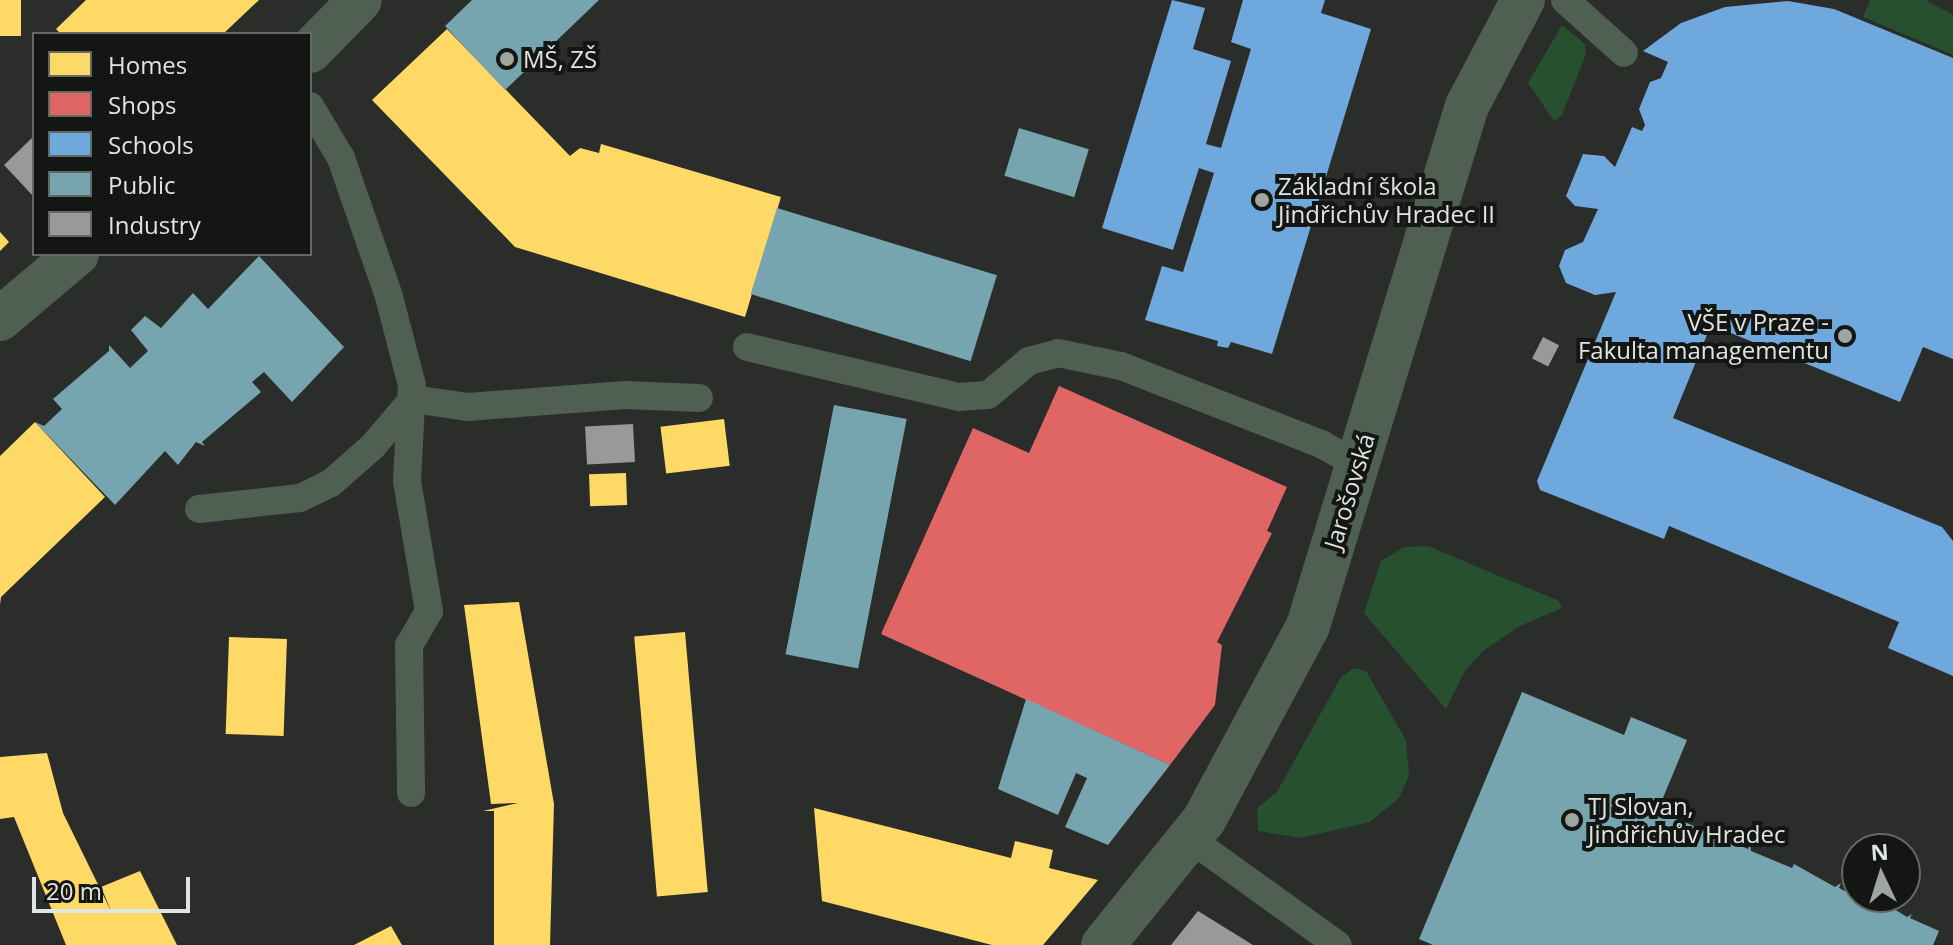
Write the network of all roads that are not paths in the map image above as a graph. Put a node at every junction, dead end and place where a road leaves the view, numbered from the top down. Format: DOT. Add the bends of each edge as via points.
graph roads {
  1 [pos="360,0"];
  2 [pos="1523,0"];
  3 [pos="1565,0"];
  4 [pos="312,49"];
  5 [pos="1624,53"];
  6 [pos="312,109"];
  7 [pos="75,256"];
  8 [pos="0,319"];
  9 [pos="747,347"];
  10 [pos="699,398"];
  11 [pos="413,399"];
  12 [pos="1357,464"];
  13 [pos="199,509"];
  14 [pos="411,793"];
  15 [pos="1189,838"];
  16 [pos="1103,945"];
  17 [pos="1338,945"];
  1 -- 4 [label="street"];
  2 -- 12 [label="street, Jarošovská" via="1467,106"];
  3 -- 5 [label="lane"];
  6 -- 11 [label="lane" via="341,158 389,297"];
  7 -- 8 [label="street"];
  9 -- 12 [label="lane" via="959,397 988,395 1029,361 1058,353 1121,366 1321,444"];
  10 -- 11 [label="lane" via="625,395 468,407"];
  11 -- 13 [label="lane" via="373,446 331,483 300,498"];
  11 -- 14 [label="lane" via="407,481 429,611 409,645"];
  12 -- 15 [label="street, Jarošovská" via="1308,626 1204,820"];
  15 -- 16 [label="street, Jarošovská"];
  15 -- 17 [label="lane"];
}
